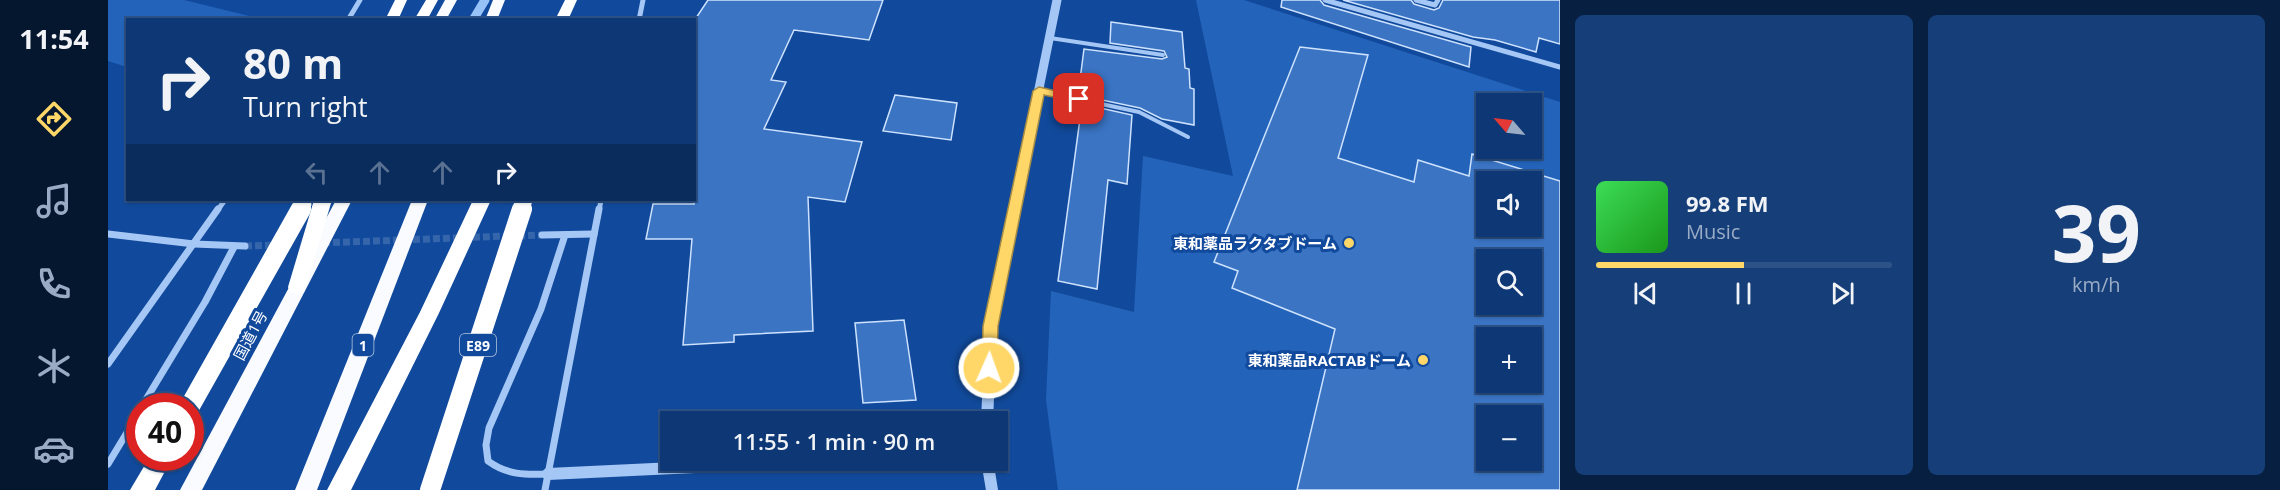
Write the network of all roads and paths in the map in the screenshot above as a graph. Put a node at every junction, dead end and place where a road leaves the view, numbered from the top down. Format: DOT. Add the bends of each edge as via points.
graph roads {
  1 [pos="360,0"];
  2 [pos="401,0"];
  3 [pos="432,0"];
  4 [pos="451,0"];
  5 [pos="499,0"];
  6 [pos="571,0"];
  7 [pos="578,0"];
  8 [pos="643,0"];
  9 [pos="1057,0"];
  10 [pos="1325,0"];
  11 [pos="1416,0"];
  12 [pos="1438,0"];
  13 [pos="1331,1"];
  14 [pos="349,18"];
  15 [pos="392,18"];
  16 [pos="421,18"];
  17 [pos="441,18"];
  18 [pos="492,18"];
  19 [pos="562,18"];
  20 [pos="574,18"];
  21 [pos="639,18"];
  22 [pos="1049,38"];
  23 [pos="1163,55"];
  24 [pos="1560,67"];
  25 [pos="1039,91"];
  26 [pos="1188,137"];
  27 [pos="224,201"];
  28 [pos="312,201"];
  29 [pos="343,201"];
  30 [pos="420,201"];
  31 [pos="482,201"];
  32 [pos="525,201"];
  33 [pos="601,201"];
  34 [pos="108,234"];
  35 [pos="594,234"];
  36 [pos="542,235"];
  37 [pos="565,235"];
  38 [pos="194,244"];
  39 [pos="245,246"];
  40 [pos="234,247"];
  41 [pos="297,287"];
  42 [pos="112,353"];
  43 [pos="108,364"];
  44 [pos="150,393"];
  45 [pos="198,393"];
  46 [pos="987,411"];
  47 [pos="126,434"];
  48 [pos="108,464"];
  49 [pos="660,469"];
  50 [pos="153,471"];
  51 [pos="989,471"];
  52 [pos="548,474"];
  53 [pos="142,490"];
  54 [pos="191,490"];
  55 [pos="306,490"];
  56 [pos="339,490"];
  57 [pos="430,490"];
  58 [pos="544,490"];
  59 [pos="992,490"];
  1 -- 14 [label="street"];
  2 -- 15 [label="highway"];
  3 -- 16 [label="highway"];
  4 -- 17 [label="highway"];
  5 -- 18 [label="highway"];
  6 -- 19 [label="highway"];
  7 -- 20 [label="highway"];
  8 -- 21 [label="street"];
  9 -- 22 [label="street"];
  10 -- 13 [label="street"];
  11 -- 12 [label="street" via="1435,5"];
  13 -- 24 [label="street"];
  22 -- 23 [label="lane"];
  22 -- 25 [label="street"];
  25 -- 26 [label="lane" via="1139,112"];
  25 -- 46 [label="street" via="991,326"];
  27 -- 38 [label="street"];
  28 -- 41 [label="highway"];
  28 -- 45 [label="highway, bridge"];
  29 -- 41 [label="highway, 国道1号"];
  30 -- 55 [label="highway, 1"];
  31 -- 56 [label="highway"];
  32 -- 57 [label="highway, E89, bridge"];
  33 -- 35 [label="street"];
  34 -- 38 [label="street"];
  35 -- 37 [label="street"];
  35 -- 52 [label="street"];
  36 -- 37 [label="street"];
  37 -- 52 [label="street" via="553,280 489,428 486,445 488,461 500,471 518,476"];
  38 -- 40 [label="street"];
  38 -- 42 [label="street"];
  39 -- 40 [label="street"];
  40 -- 44 [label="street"];
  41 -- 54 [label="highway, 国道1号"];
  42 -- 43 [label="street"];
  47 -- 48 [label="street"];
  49 -- 52 [label="street"];
  50 -- 53 [label="highway"];
  51 -- 59 [label="street"];
  52 -- 58 [label="street"];
}
